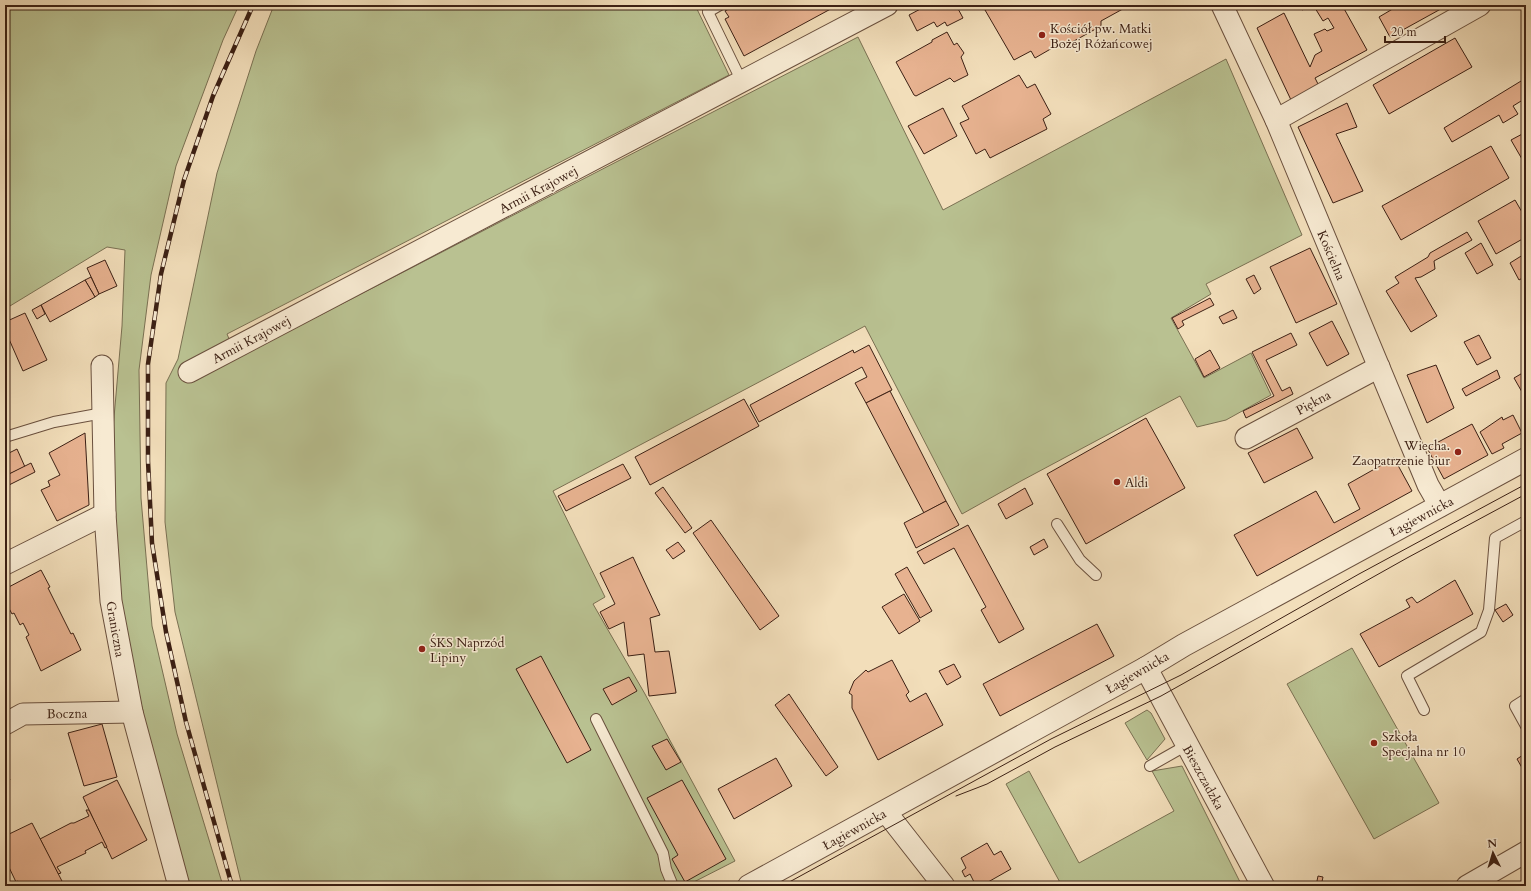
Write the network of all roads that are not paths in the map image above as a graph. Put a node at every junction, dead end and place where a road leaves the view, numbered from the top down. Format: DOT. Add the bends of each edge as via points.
graph roads {
  1 [pos="720,5"];
  2 [pos="886,5"];
  3 [pos="1222,5"];
  4 [pos="1480,5"];
  5 [pos="742,82"];
  6 [pos="1276,120"];
  7 [pos="102,366"];
  8 [pos="1379,367"];
  9 [pos="189,372"];
  10 [pos="103,413"];
  11 [pos="5,437"];
  12 [pos="1246,438"];
  13 [pos="1525,463"];
  14 [pos="1440,506"];
  15 [pos="105,514"];
  16 [pos="1526,521"];
  17 [pos="1057,524"];
  18 [pos="5,564"];
  19 [pos="1096,575"];
  20 [pos="1146,668"];
  21 [pos="1526,699"];
  22 [pos="1424,710"];
  23 [pos="132,712"];
  24 [pos="596,719"];
  25 [pos="5,724"];
  26 [pos="1526,726"];
  27 [pos="1187,745"];
  28 [pos="1150,766"];
  29 [pos="886,812"];
  30 [pos="1526,852"];
  31 [pos="179,886"];
  32 [pos="673,886"];
  33 [pos="750,886"];
  34 [pos="944,886"];
  35 [pos="1263,886"];
  36 [pos="1467,886"];
  1 -- 5 [label="lane" via="708,12"];
  2 -- 5 [label="street, Armii Krajowej"];
  3 -- 6 [label="street, Kościelna"];
  4 -- 6 [label="street"];
  5 -- 9 [label="street, Armii Krajowej"];
  6 -- 8 [label="street, Kościelna"];
  7 -- 10 [label="street, Graniczna"];
  8 -- 12 [label="street, Piękna"];
  8 -- 14 [label="street, Kościelna" via="1428,485"];
  10 -- 11 [label="lane" via="54,422"];
  10 -- 15 [label="street, Graniczna"];
  13 -- 14 [label="street, Łagiewnicka"];
  14 -- 20 [label="street, Łagiewnicka"];
  15 -- 18 [label="street"];
  15 -- 23 [label="street, Graniczna" via="110,601"];
  16 -- 22 [label="lane" via="1495,538 1489,610 1481,632 1407,676"];
  17 -- 19 [label="lane" via="1080,560"];
  20 -- 27 [label="street, Bieszczadzka"];
  20 -- 29 [label="street, Łagiewnicka"];
  21 -- 26 [label="lane" via="1515,706"];
  23 -- 25 [label="street, Boczna" via="23,714"];
  23 -- 31 [label="street, Graniczna"];
  24 -- 32 [label="lane" via="663,853"];
  27 -- 28 [label="lane"];
  27 -- 35 [label="street, Bieszczadzka"];
  29 -- 33 [label="street, Łagiewnicka"];
  29 -- 34 [label="street"];
  30 -- 36 [label="street"];
}
